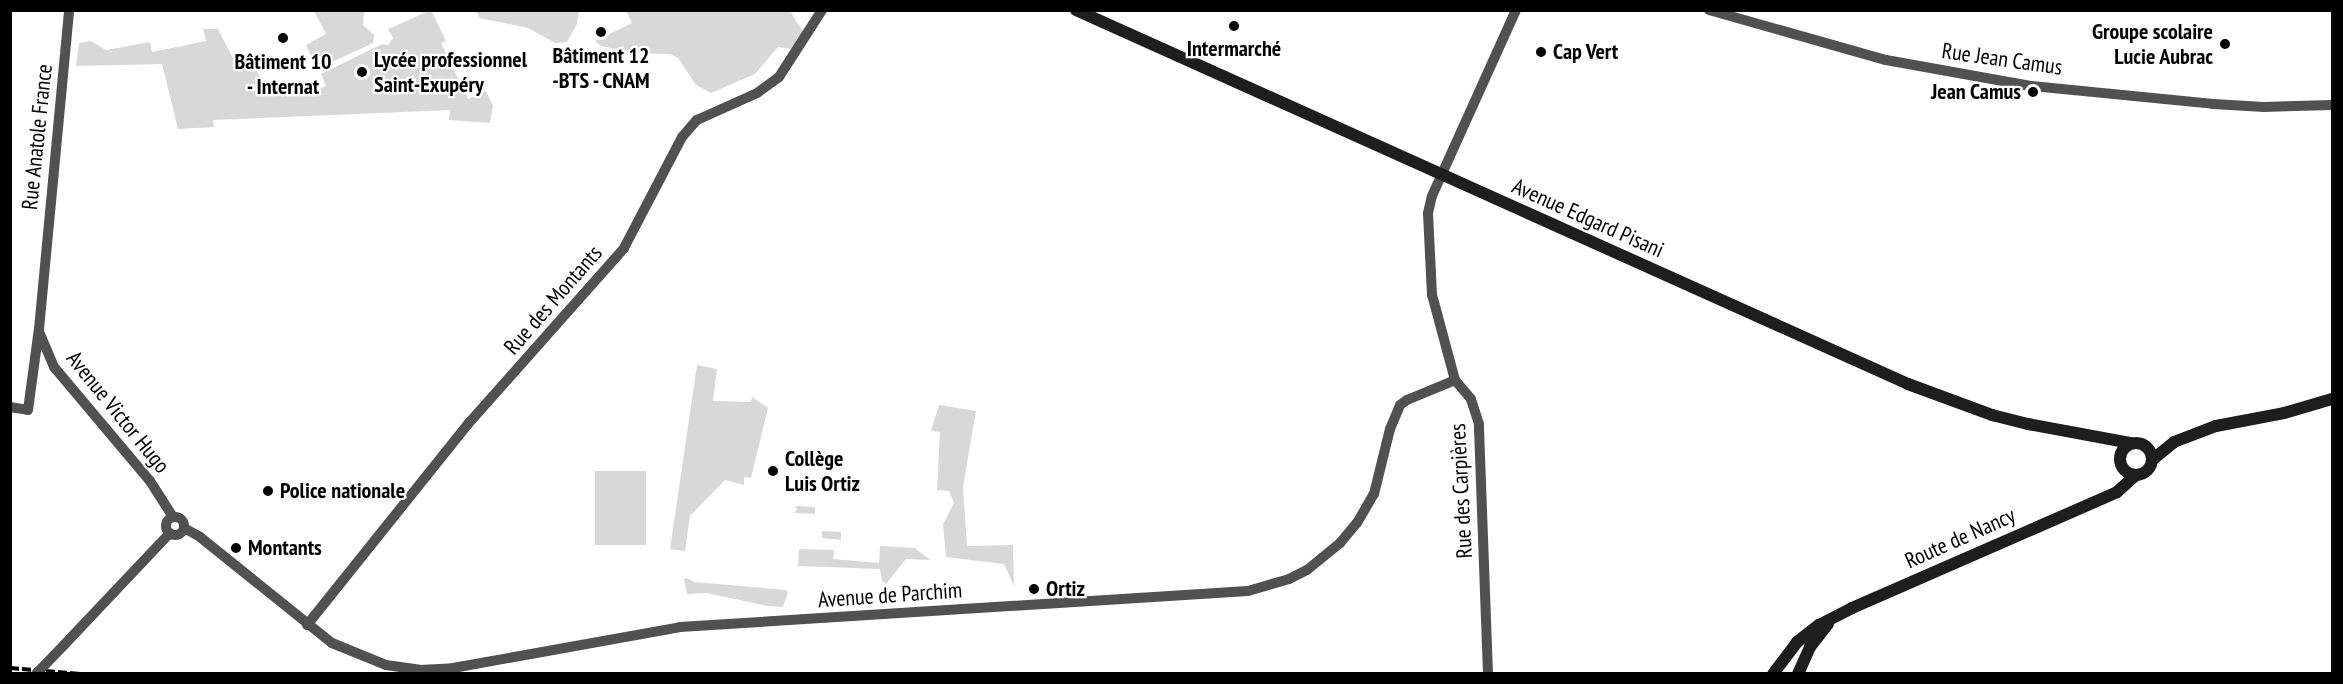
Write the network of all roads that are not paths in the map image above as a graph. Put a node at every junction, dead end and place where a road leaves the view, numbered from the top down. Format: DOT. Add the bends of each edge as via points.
graph roads {
  1 [pos="69,10"];
  2 [pos="822,10"];
  3 [pos="1076,10"];
  4 [pos="1516,10"];
  5 [pos="1709,10"];
  6 [pos="2332,105"];
  7 [pos="1441,176"];
  8 [pos="39,329"];
  9 [pos="1455,380"];
  10 [pos="2332,399"];
  11 [pos="10,407"];
  12 [pos="2093,435"];
  13 [pos="2174,442"];
  14 [pos="2131,443"];
  15 [pos="2146,446"];
  16 [pos="2152,460"];
  17 [pos="2121,461"];
  18 [pos="2136,475"];
  19 [pos="2104,498"];
  20 [pos="173,517"];
  21 [pos="184,528"];
  22 [pos="170,533"];
  23 [pos="1833,618"];
  24 [pos="310,628"];
  25 [pos="36,674"];
  26 [pos="1488,674"];
  27 [pos="1773,674"];
  28 [pos="1797,674"];
  1 -- 8 [label="street, Rue Anatole France"];
  2 -- 24 [label="street, Rue des Montants" via="779,77 757,93 697,120 682,137 624,248 468,424"];
  3 -- 7 [label="main road, Avenue Edgard Pisani"];
  4 -- 7 [label="street, Rue des Carpières"];
  5 -- 6 [label="street, Rue Jean Camus" via="1886,60 2031,86 2213,104"];
  7 -- 9 [label="street, Rue des Carpières" via="1430,204 1428,254 1432,295"];
  7 -- 12 [label="main road, Avenue Edgard Pisani" via="1930,393 2028,424"];
  8 -- 11 [label="street, Rue Anatole France" via="28,410"];
  8 -- 20 [label="street, Avenue Victor Hugo" via="54,367 150,482"];
  9 -- 24 [label="street, Avenue de Parchim" via="1407,400 1395,413 1374,494 1340,543 1307,570 1248,591 680,627 436,670 404,669 376,662 332,643"];
  9 -- 26 [label="street, Rue des Carpières" via="1471,399 1480,430"];
  10 -- 13 [label="main road" via="2216,426"];
  12 -- 14 [label="main road, Avenue Edgard Pisani"];
  12 -- 17 [label="main road, Avenue Edgard Pisani" via="2106,442"];
  13 -- 15 [label="main road"];
  13 -- 16 [label="main road"];
  14 -- 15 [label="main road"];
  14 -- 17 [label="main road" via="2122,450"];
  15 -- 16 [label="main road"];
  16 -- 18 [label="main road" via="2145,472"];
  17 -- 18 [label="main road" via="2127,472"];
  17 -- 19 [label="main road" via="2115,486"];
  18 -- 19 [label="main road, Route de Nancy"];
  19 -- 23 [label="main road, Route de Nancy"];
  20 -- 21 [label="street" via="183,520"];
  20 -- 22 [label="street" via="166,525"];
  21 -- 22 [label="street" via="178,534"];
  21 -- 24 [label="street"];
  22 -- 25 [label="street, bridge"];
  23 -- 27 [label="main road, Route de Nancy" via="1806,634"];
  23 -- 28 [label="main road, Route de Nancy" via="1810,647"];
}
